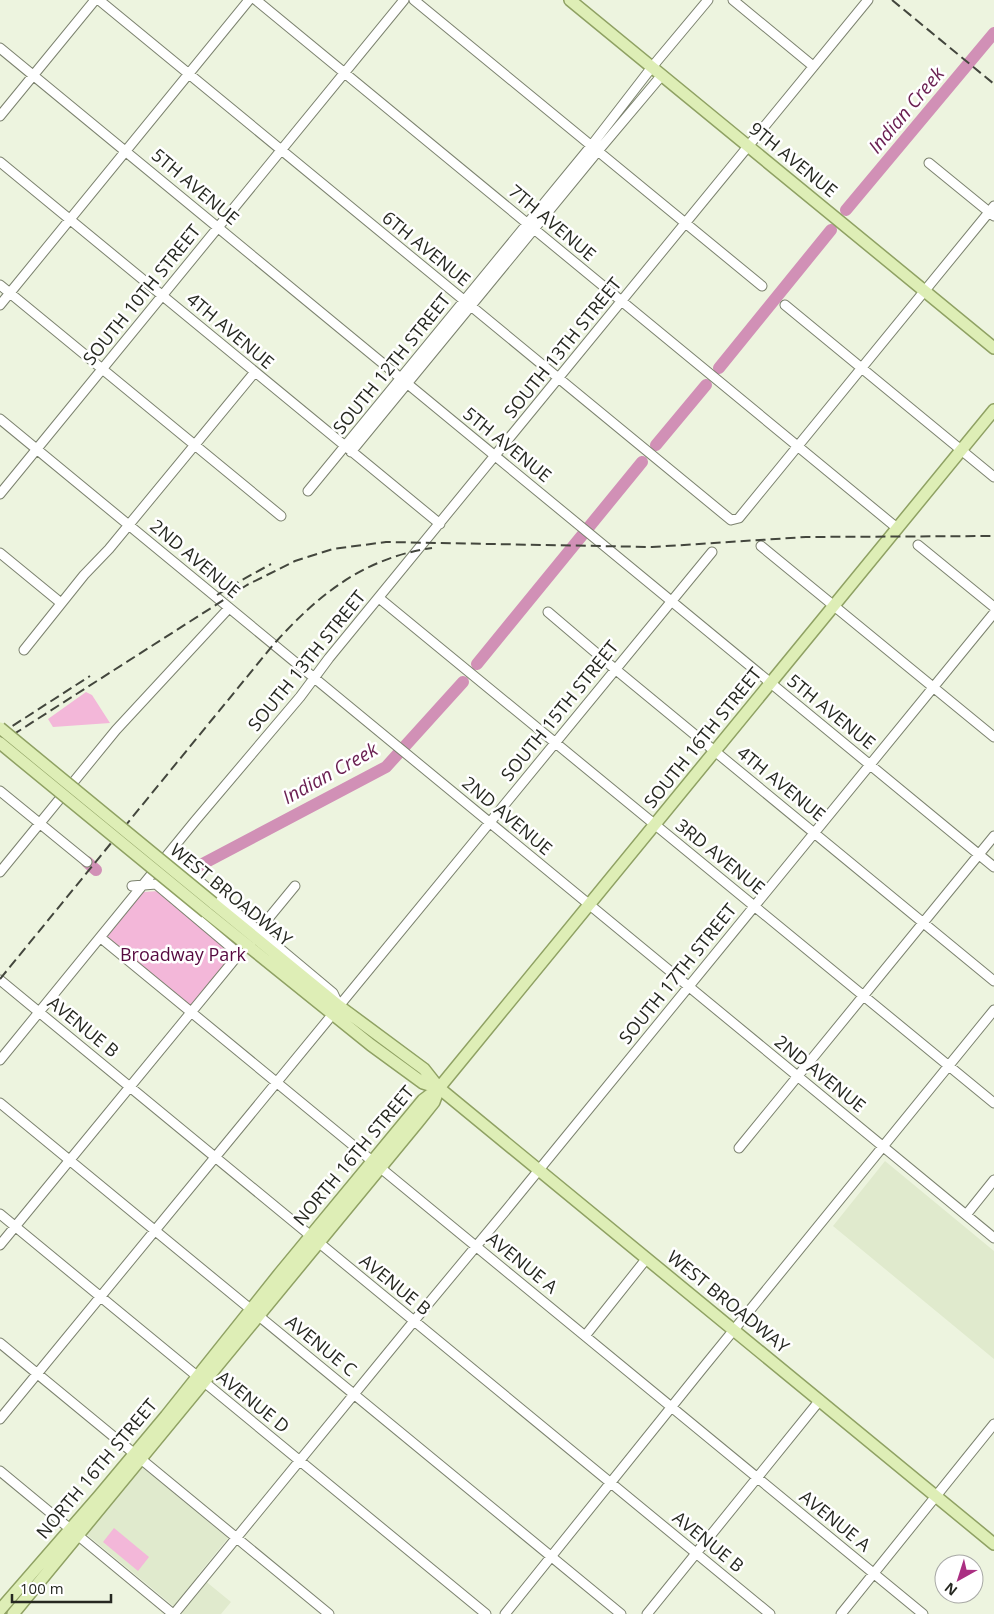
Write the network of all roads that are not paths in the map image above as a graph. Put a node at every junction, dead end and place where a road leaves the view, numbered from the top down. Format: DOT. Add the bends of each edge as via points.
graph roads {
  1 [pos="95,0"];
  2 [pos="99,0"];
  3 [pos="249,0"];
  4 [pos="256,0"];
  5 [pos="404,0"];
  6 [pos="414,0"];
  7 [pos="570,0"];
  8 [pos="708,0"];
  9 [pos="733,0"];
  10 [pos="868,0"];
  11 [pos="0,48"];
  12 [pos="813,66"];
  13 [pos="652,67"];
  14 [pos="344,72"];
  15 [pos="189,74"];
  16 [pos="662,75"];
  17 [pos="33,76"];
  18 [pos="0,116"];
  19 [pos="748,146"];
  20 [pos="595,149"];
  21 [pos="281,150"];
  22 [pos="126,152"];
  23 [pos="0,162"];
  24 [pos="929,163"];
  25 [pos="992,212"];
  26 [pos="70,220"];
  27 [pos="685,223"];
  28 [pos="531,226"];
  29 [pos="218,228"];
  30 [pos="0,285"];
  31 [pos="762,286"];
  32 [pos="925,291"];
  33 [pos="10,293"];
  34 [pos="162,296"];
  35 [pos="622,302"];
  36 [pos="468,304"];
  37 [pos="0,305"];
  38 [pos="785,305"];
  39 [pos="994,348"];
  40 [pos="862,368"];
  41 [pos="102,370"];
  42 [pos="254,372"];
  43 [pos="558,379"];
  44 [pos="404,382"];
  45 [pos="994,410"];
  46 [pos="0,419"];
  47 [pos="194,446"];
  48 [pos="798,446"];
  49 [pos="37,450"];
  50 [pos="348,450"];
  51 [pos="961,450"];
  52 [pos="495,457"];
  53 [pos="994,477"];
  54 [pos="308,491"];
  55 [pos="0,494"];
  56 [pos="280,516"];
  57 [pos="440,524"];
  58 [pos="129,525"];
  59 [pos="897,528"];
  60 [pos="918,545"];
  61 [pos="761,546"];
  62 [pos="712,552"];
  63 [pos="0,553"];
  64 [pos="379,598"];
  65 [pos="671,602"];
  66 [pos="61,603"];
  67 [pos="834,606"];
  68 [pos="994,607"];
  69 [pos="229,608"];
  70 [pos="548,612"];
  71 [pos="994,613"];
  72 [pos="24,650"];
  73 [pos="615,669"];
  74 [pos="314,678"];
  75 [pos="770,683"];
  76 [pos="933,687"];
  77 [pos="0,728"];
  78 [pos="994,737"];
  79 [pos="0,743"];
  80 [pos="555,743"];
  81 [pos="715,751"];
  82 [pos="870,765"];
  83 [pos="0,791"];
  84 [pos="489,822"];
  85 [pos="40,823"];
  86 [pos="654,824"];
  87 [pos="814,833"];
  88 [pos="994,836"];
  89 [pos="0,855"];
  90 [pos="168,855"];
  91 [pos="979,855"];
  92 [pos="8,862"];
  93 [pos="87,862"];
  94 [pos="994,867"];
  95 [pos="0,872"];
  96 [pos="132,886"];
  97 [pos="143,886"];
  98 [pos="295,886"];
  99 [pos="589,904"];
  100 [pos="754,906"];
  101 [pos="209,908"];
  102 [pos="923,922"];
  103 [pos="258,931"];
  104 [pos="101,938"];
  105 [pos="0,980"];
  106 [pos="994,980"];
  107 [pos="688,986"];
  108 [pos="863,995"];
  109 [pos="335,1010"];
  110 [pos="994,1010"];
  111 [pos="191,1012"];
  112 [pos="39,1013"];
  113 [pos="0,1060"];
  114 [pos="948,1066"];
  115 [pos="797,1076"];
  116 [pos="277,1082"];
  117 [pos="130,1087"];
  118 [pos="439,1088"];
  119 [pos="0,1103"];
  120 [pos="994,1103"];
  121 [pos="883,1146"];
  122 [pos="739,1148"];
  123 [pos="215,1157"];
  124 [pos="70,1160"];
  125 [pos="377,1165"];
  126 [pos="539,1170"];
  127 [pos="994,1180"];
  128 [pos="0,1214"];
  129 [pos="966,1215"];
  130 [pos="15,1227"];
  131 [pos="155,1230"];
  132 [pos="994,1238"];
  133 [pos="315,1240"];
  134 [pos="0,1245"];
  135 [pos="476,1247"];
  136 [pos="647,1258"];
  137 [pos="100,1297"];
  138 [pos="255,1313"];
  139 [pos="414,1321"];
  140 [pos="734,1330"];
  141 [pos="585,1336"];
  142 [pos="0,1342"];
  143 [pos="37,1373"];
  144 [pos="200,1379"];
  145 [pos="354,1394"];
  146 [pos="820,1400"];
  147 [pos="671,1407"];
  148 [pos="0,1419"];
  149 [pos="994,1424"];
  150 [pos="138,1455"];
  151 [pos="300,1460"];
  152 [pos="0,1471"];
  153 [pos="757,1478"];
  154 [pos="610,1483"];
  155 [pos="936,1496"];
  156 [pos="73,1532"];
  157 [pos="236,1538"];
  158 [pos="994,1544"];
  159 [pos="696,1553"];
  160 [pos="551,1556"];
  161 [pos="874,1574"];
  162 [pos="2,1604"];
  163 [pos="14,1614"];
  164 [pos="173,1614"];
  165 [pos="329,1614"];
  166 [pos="486,1614"];
  167 [pos="505,1614"];
  168 [pos="621,1614"];
  169 [pos="647,1614"];
  170 [pos="770,1614"];
  171 [pos="841,1614"];
  172 [pos="923,1614"];
  1 -- 17 [label="street"];
  2 -- 15 [label="street, 6TH AVENUE"];
  3 -- 15 [label="street"];
  4 -- 14 [label="street, 7TH AVENUE"];
  5 -- 14 [label="street, SOUTH 10TH STREET"];
  6 -- 20 [label="street"];
  7 -- 13 [label="main road, 9TH AVENUE"];
  8 -- 13 [label="street"];
  9 -- 12 [label="street"];
  10 -- 12 [label="street, SOUTH 13TH STREET"];
  11 -- 17 [label="street, 5TH AVENUE"];
  12 -- 19 [label="street, SOUTH 13TH STREET"];
  13 -- 16 [label="main road, 9TH AVENUE"];
  13 -- 20 [label="street"];
  14 -- 21 [label="street, SOUTH 10TH STREET"];
  14 -- 28 [label="street, 7TH AVENUE"];
  15 -- 21 [label="street, 6TH AVENUE"];
  15 -- 22 [label="street"];
  16 -- 19 [label="main road, 9TH AVENUE"];
  16 -- 20 [label="street"];
  17 -- 18 [label="street"];
  17 -- 22 [label="street, 5TH AVENUE"];
  19 -- 27 [label="street, SOUTH 13TH STREET"];
  19 -- 32 [label="main road, 9TH AVENUE"];
  20 -- 27 [label="street"];
  20 -- 28 [label="street, SOUTH 12TH STREET"];
  21 -- 29 [label="street, SOUTH 10TH STREET"];
  21 -- 36 [label="street, 6TH AVENUE"];
  22 -- 26 [label="street"];
  22 -- 29 [label="street, 5TH AVENUE"];
  23 -- 26 [label="street, 4TH AVENUE"];
  24 -- 25 [label="street"];
  25 -- 32 [label="street"];
  26 -- 33 [label="street"];
  26 -- 34 [label="street, 4TH AVENUE"];
  27 -- 31 [label="street"];
  27 -- 35 [label="street, SOUTH 13TH STREET"];
  28 -- 35 [label="street, 7TH AVENUE"];
  28 -- 36 [label="street, SOUTH 12TH STREET"];
  29 -- 34 [label="street, SOUTH 10TH STREET"];
  29 -- 44 [label="street, 5TH AVENUE"];
  30 -- 33 [label="street"];
  32 -- 39 [label="main road, 9TH AVENUE"];
  32 -- 40 [label="street"];
  33 -- 37 [label="street"];
  33 -- 41 [label="street"];
  34 -- 41 [label="street, SOUTH 10TH STREET"];
  34 -- 42 [label="street, 4TH AVENUE"];
  35 -- 43 [label="street, SOUTH 13TH STREET"];
  35 -- 48 [label="street, 7TH AVENUE"];
  36 -- 43 [label="street, 6TH AVENUE"];
  36 -- 44 [label="street, SOUTH 12TH STREET"];
  36 -- 44 [label="street, SOUTH 12TH STREET" via="439,345"];
  38 -- 40 [label="street"];
  40 -- 48 [label="street"];
  40 -- 51 [label="street"];
  41 -- 47 [label="street"];
  41 -- 49 [label="street, SOUTH 10TH STREET"];
  42 -- 47 [label="street"];
  42 -- 50 [label="street, 4TH AVENUE"];
  43 -- 48 [label="street, 6TH AVENUE" via="728,519 739,518"];
  43 -- 52 [label="street, SOUTH 13TH STREET"];
  44 -- 50 [label="street, SOUTH 12TH STREET"];
  44 -- 52 [label="street, 5TH AVENUE"];
  45 -- 51 [label="main road, SOUTH 16TH STREET"];
  46 -- 49 [label="street, 2ND AVENUE"];
  47 -- 56 [label="street"];
  47 -- 58 [label="street"];
  48 -- 59 [label="street, 7TH AVENUE"];
  49 -- 55 [label="street, SOUTH 10TH STREET"];
  49 -- 58 [label="street, 2ND AVENUE"];
  50 -- 54 [label="street, SOUTH 12TH STREET"];
  50 -- 57 [label="street, 4TH AVENUE"];
  51 -- 53 [label="street"];
  51 -- 59 [label="main road, SOUTH 16TH STREET"];
  52 -- 57 [label="street, SOUTH 13TH STREET"];
  52 -- 65 [label="street, 5TH AVENUE"];
  57 -- 64 [label="street, SOUTH 13TH STREET"];
  58 -- 66 [label="street"];
  58 -- 69 [label="street, 2ND AVENUE"];
  59 -- 67 [label="main road, SOUTH 16TH STREET"];
  60 -- 68 [label="street"];
  61 -- 67 [label="street"];
  62 -- 65 [label="street, SOUTH 15TH STREET"];
  63 -- 66 [label="street"];
  64 -- 74 [label="street, SOUTH 13TH STREET"];
  64 -- 80 [label="street, 3RD AVENUE"];
  65 -- 73 [label="street, SOUTH 15TH STREET"];
  65 -- 75 [label="street, 5TH AVENUE"];
  66 -- 72 [label="street"];
  67 -- 75 [label="main road, SOUTH 16TH STREET"];
  67 -- 76 [label="street"];
  69 -- 74 [label="street, 2ND AVENUE"];
  69 -- 85 [label="street" via="116,730"];
  70 -- 73 [label="street, 4TH AVENUE"];
  71 -- 76 [label="street, SOUTH 17TH STREET"];
  73 -- 80 [label="street, SOUTH 15TH STREET"];
  73 -- 81 [label="street, 4TH AVENUE"];
  74 -- 84 [label="street, 2ND AVENUE"];
  74 -- 90 [label="street, SOUTH 13TH STREET"];
  75 -- 81 [label="main road, SOUTH 16TH STREET"];
  75 -- 82 [label="street, 5TH AVENUE"];
  76 -- 78 [label="street"];
  76 -- 82 [label="street, SOUTH 17TH STREET"];
  77 -- 101 [label="main road, WEST BROADWAY, bridge"];
  79 -- 101 [label="main road, WEST BROADWAY, bridge"];
  80 -- 84 [label="street, SOUTH 15TH STREET"];
  80 -- 86 [label="street, 3RD AVENUE"];
  81 -- 86 [label="main road, SOUTH 16TH STREET"];
  81 -- 87 [label="street, 4TH AVENUE"];
  82 -- 87 [label="street, SOUTH 17TH STREET"];
  82 -- 91 [label="street, 5TH AVENUE"];
  83 -- 85 [label="street"];
  84 -- 99 [label="street, 2ND AVENUE"];
  84 -- 109 [label="street, SOUTH 15TH STREET"];
  85 -- 92 [label="street"];
  85 -- 93 [label="street"];
  86 -- 99 [label="main road, SOUTH 16TH STREET"];
  86 -- 100 [label="street, 3RD AVENUE"];
  87 -- 100 [label="street, SOUTH 17TH STREET"];
  87 -- 102 [label="street, 4TH AVENUE"];
  88 -- 91 [label="street"];
  89 -- 92 [label="street"];
  90 -- 97 [label="street, SOUTH 13TH STREET"];
  90 -- 103 [label="street"];
  91 -- 94 [label="street, 5TH AVENUE"];
  91 -- 102 [label="street"];
  92 -- 95 [label="street"];
  96 -- 97 [label="street"];
  97 -- 104 [label="street, SOUTH 13TH STREET"];
  97 -- 111 [label="street" via="156,884 239,954"];
  98 -- 103 [label="street"];
  99 -- 107 [label="street, 2ND AVENUE"];
  99 -- 118 [label="main road, SOUTH 16TH STREET"];
  100 -- 107 [label="street, SOUTH 17TH STREET"];
  100 -- 108 [label="street, 3RD AVENUE"];
  101 -- 109 [label="main road, WEST BROADWAY"];
  102 -- 106 [label="street, 4TH AVENUE"];
  102 -- 108 [label="street"];
  103 -- 109 [label="street" via="333,992"];
  104 -- 111 [label="street, AVENUE A"];
  104 -- 112 [label="street, SOUTH 13TH STREET"];
  105 -- 112 [label="street, AVENUE B"];
  107 -- 115 [label="street, 2ND AVENUE"];
  107 -- 126 [label="street, SOUTH 17TH STREET"];
  108 -- 114 [label="street, 3RD AVENUE"];
  108 -- 115 [label="street"];
  109 -- 116 [label="street, SOUTH 15TH STREET"];
  109 -- 118 [label="main road, WEST BROADWAY" via="423,1083"];
  110 -- 114 [label="street"];
  111 -- 116 [label="street, AVENUE A"];
  111 -- 117 [label="street"];
  112 -- 113 [label="street, SOUTH 13TH STREET"];
  112 -- 117 [label="street, AVENUE B"];
  114 -- 120 [label="street, 3RD AVENUE"];
  114 -- 121 [label="street"];
  115 -- 121 [label="street, 2ND AVENUE"];
  115 -- 122 [label="street"];
  116 -- 123 [label="street, SOUTH 15TH STREET"];
  116 -- 125 [label="street, AVENUE A"];
  117 -- 123 [label="street, AVENUE B"];
  117 -- 124 [label="street"];
  118 -- 125 [label="main road, NORTH 16TH STREET" via="423,1100"];
  118 -- 126 [label="main road, WEST BROADWAY"];
  119 -- 124 [label="street, AVENUE C"];
  121 -- 129 [label="street, 2ND AVENUE"];
  121 -- 140 [label="street"];
  123 -- 131 [label="street, SOUTH 15TH STREET"];
  123 -- 133 [label="street, AVENUE B"];
  124 -- 130 [label="street"];
  124 -- 131 [label="street, AVENUE C"];
  125 -- 133 [label="main road, NORTH 16TH STREET"];
  125 -- 135 [label="street, AVENUE A"];
  126 -- 135 [label="street, SOUTH 17TH STREET"];
  126 -- 136 [label="main road, WEST BROADWAY"];
  127 -- 129 [label="street"];
  128 -- 130 [label="street, AVENUE D"];
  129 -- 132 [label="street, 2ND AVENUE"];
  130 -- 134 [label="street"];
  130 -- 137 [label="street, AVENUE D"];
  131 -- 137 [label="street, SOUTH 15TH STREET"];
  131 -- 138 [label="street, AVENUE C"];
  133 -- 138 [label="main road, NORTH 16TH STREET"];
  133 -- 139 [label="street, AVENUE B"];
  135 -- 139 [label="street, SOUTH 17TH STREET"];
  135 -- 141 [label="street, AVENUE A"];
  136 -- 140 [label="main road, WEST BROADWAY"];
  136 -- 141 [label="street"];
  137 -- 143 [label="street, SOUTH 15TH STREET"];
  137 -- 144 [label="street, AVENUE D"];
  138 -- 144 [label="main road, NORTH 16TH STREET"];
  138 -- 145 [label="street, AVENUE C"];
  139 -- 145 [label="street, SOUTH 17TH STREET"];
  139 -- 154 [label="street, AVENUE B"];
  140 -- 146 [label="main road, WEST BROADWAY"];
  140 -- 147 [label="street"];
  141 -- 147 [label="street, AVENUE A"];
  142 -- 143 [label="street"];
  143 -- 148 [label="street, SOUTH 15TH STREET"];
  143 -- 150 [label="street"];
  144 -- 150 [label="main road, NORTH 16TH STREET"];
  144 -- 151 [label="street, AVENUE D"];
  145 -- 151 [label="street, SOUTH 17TH STREET"];
  145 -- 160 [label="street, AVENUE C"];
  146 -- 153 [label="street"];
  146 -- 155 [label="main road, WEST BROADWAY"];
  147 -- 153 [label="street, AVENUE A"];
  147 -- 154 [label="street"];
  149 -- 155 [label="street"];
  150 -- 156 [label="main road, NORTH 16TH STREET" via="99,1496"];
  150 -- 157 [label="street"];
  151 -- 157 [label="street, SOUTH 17TH STREET"];
  151 -- 166 [label="street, AVENUE D"];
  152 -- 156 [label="street"];
  153 -- 159 [label="street"];
  153 -- 161 [label="street, AVENUE A"];
  154 -- 159 [label="street, AVENUE B"];
  154 -- 160 [label="street"];
  155 -- 158 [label="main road, WEST BROADWAY"];
  155 -- 161 [label="street"];
  156 -- 162 [label="main road, NORTH 16TH STREET"];
  156 -- 163 [label="main road, NORTH 16TH STREET"];
  156 -- 164 [label="street"];
  157 -- 164 [label="street, SOUTH 17TH STREET"];
  157 -- 165 [label="street"];
  159 -- 169 [label="street"];
  159 -- 170 [label="street, AVENUE B"];
  160 -- 167 [label="street"];
  160 -- 168 [label="street, AVENUE C"];
  161 -- 171 [label="street"];
  161 -- 172 [label="street, AVENUE A"];
  162 -- 163 [label="main road"];
}
